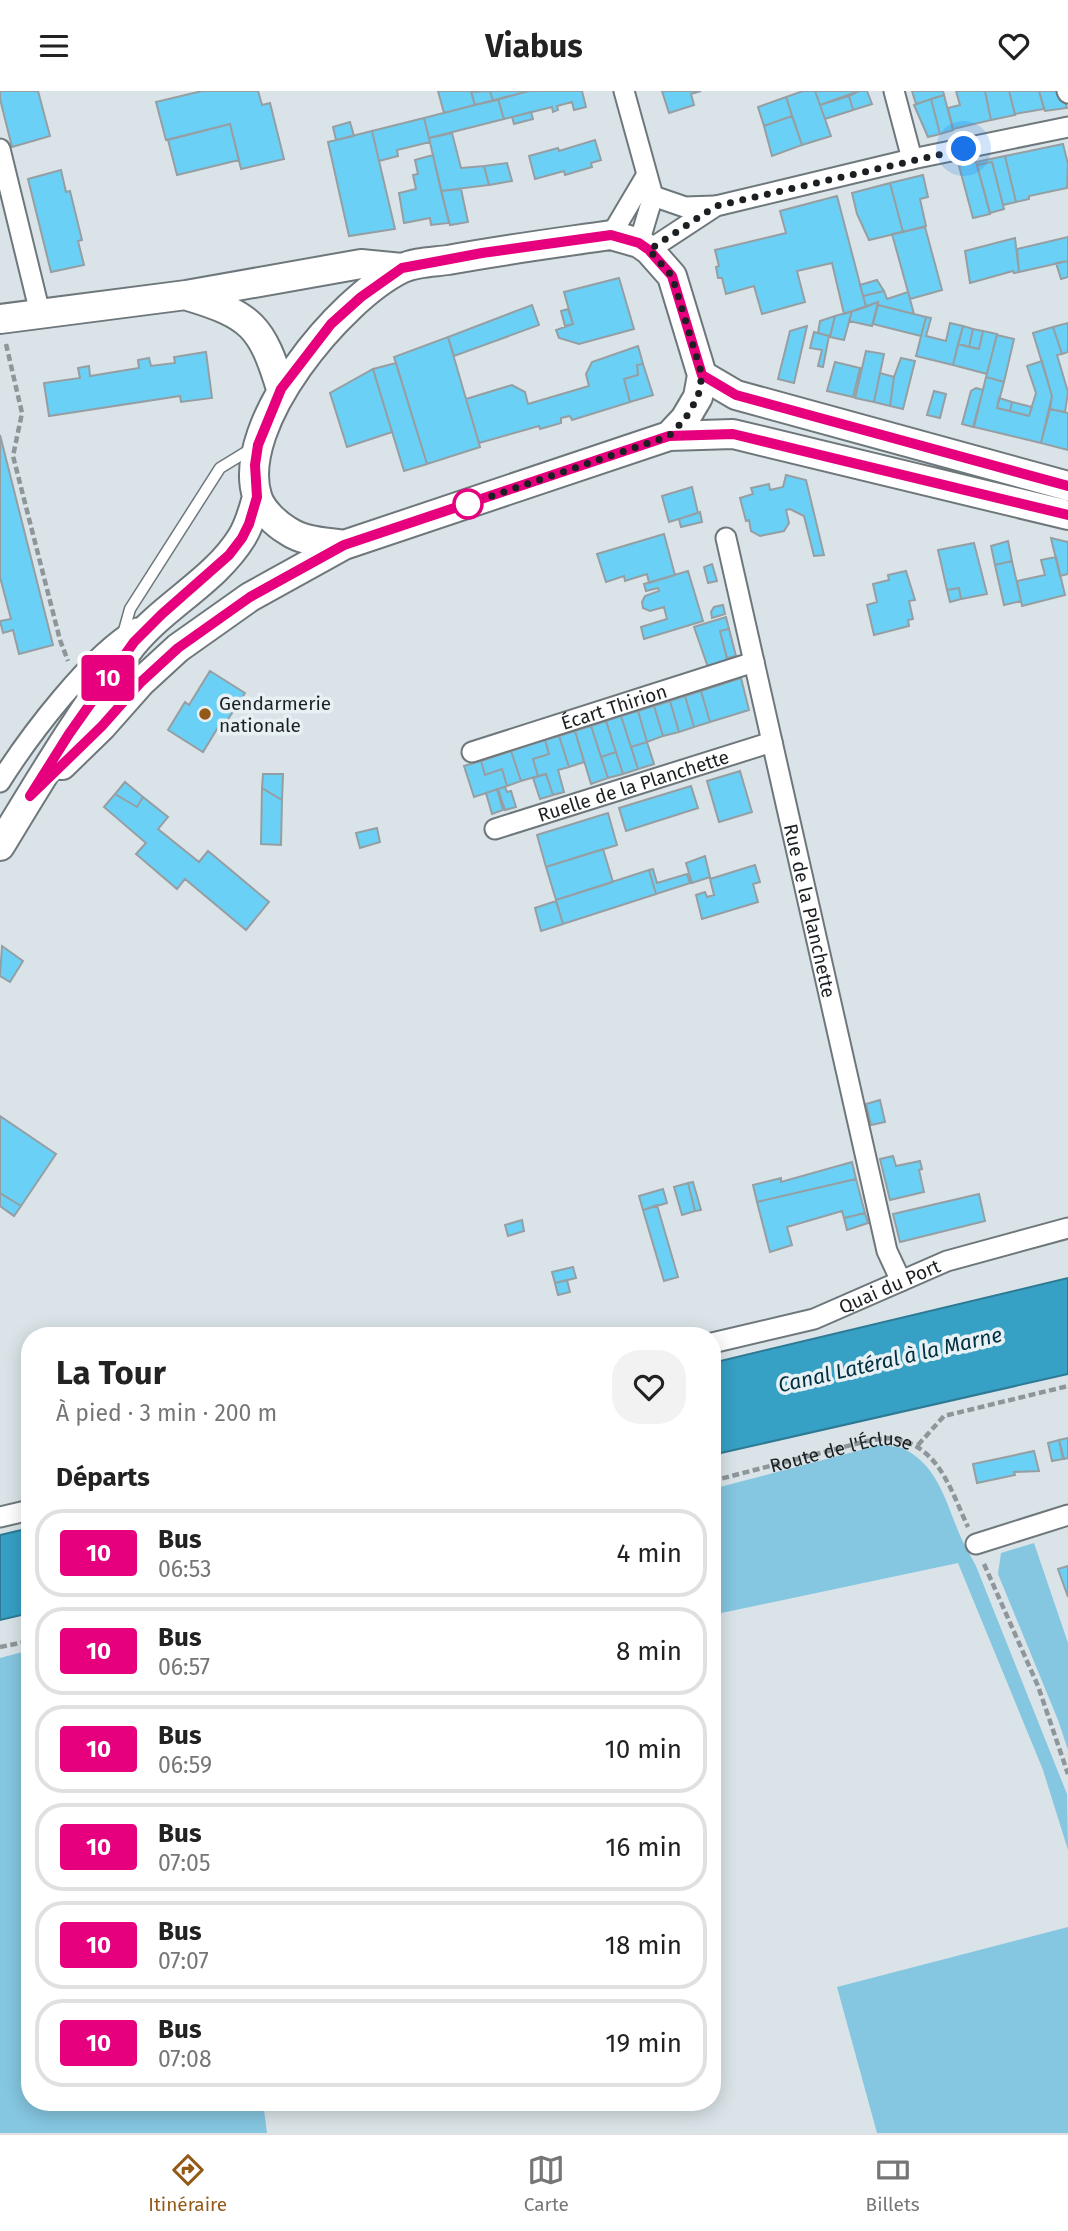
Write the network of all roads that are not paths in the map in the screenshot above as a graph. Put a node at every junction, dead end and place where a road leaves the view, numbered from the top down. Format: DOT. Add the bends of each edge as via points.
graph roads {
  1 [pos="624,91"];
  2 [pos="894,91"];
  3 [pos="1068,127"];
  4 [pos="0,149"];
  5 [pos="912,159"];
  6 [pos="646,176"];
  7 [pos="653,196"];
  8 [pos="716,206"];
  9 [pos="611,235"];
  10 [pos="644,247"];
  11 [pos="402,268"];
  12 [pos="186,295"];
  13 [pos="40,313"];
  14 [pos="0,319"];
  15 [pos="702,375"];
  16 [pos="281,389"];
  17 [pos="669,436"];
  18 [pos="258,445"];
  19 [pos="1068,486"];
  20 [pos="257,497"];
  21 [pos="1068,515"];
  22 [pos="726,538"];
  23 [pos="344,545"];
  24 [pos="229,555"];
  25 [pos="250,597"];
  26 [pos="122,648"];
  27 [pos="754,662"];
  28 [pos="772,742"];
  29 [pos="472,752"];
  30 [pos="0,782"];
  31 [pos="30,796"];
  32 [pos="495,829"];
  33 [pos="0,846"];
  34 [pos="1068,1228"];
  35 [pos="901,1281"];
  36 [pos="721,1341"];
  37 [pos="21,1512"];
  38 [pos="1068,1515"];
  39 [pos="0,1517"];
  40 [pos="976,1544"];
  1 -- 6 [label="street"];
  2 -- 5 [label="street"];
  3 -- 5 [label="street"];
  4 -- 13 [label="street"];
  5 -- 8 [label="street"];
  6 -- 7 [label="street"];
  6 -- 9 [label="street"];
  7 -- 8 [label="street" via="685,207"];
  7 -- 10 [label="street"];
  8 -- 10 [label="street"];
  9 -- 10 [label="main road"];
  9 -- 11 [label="main road"];
  10 -- 15 [label="main road" via="672,276"];
  11 -- 12 [label="main road" via="361,264"];
  11 -- 16 [label="main road" via="331,324"];
  12 -- 13 [label="main road"];
  12 -- 16 [label="main road" via="243,317 261,335"];
  13 -- 14 [label="main road"];
  15 -- 17 [label="main road" via="698,397"];
  15 -- 19 [label="main road" via="736,395"];
  16 -- 18 [label="main road"];
  17 -- 21 [label="main road" via="733,434"];
  17 -- 23 [label="main road"];
  18 -- 20 [label="main road"];
  18 -- 26 [label="lane" via="220,468 130,609"];
  20 -- 23 [label="main road" via="272,520 288,532"];
  20 -- 24 [label="main road" via="249,524"];
  22 -- 27 [label="street, Rue de la Planchette"];
  23 -- 25 [label="main road"];
  24 -- 25 [label="main road"];
  24 -- 26 [label="main road"];
  25 -- 31 [label="main road" via="178,648"];
  26 -- 30 [label="street" via="77,681"];
  26 -- 31 [label="main road"];
  27 -- 28 [label="street, Rue de la Planchette"];
  27 -- 29 [label="street, Écart Thirion"];
  28 -- 32 [label="street, Ruelle de la Planchette"];
  28 -- 35 [label="street, Rue de la Planchette" via="887,1251"];
  31 -- 33 [label="main road"];
  34 -- 35 [label="street, Quai du Port" via="947,1261"];
  35 -- 36 [label="street, Quai du Port" via="814,1318"];
  37 -- 39 [label="street"];
  38 -- 40 [label="street"];
}
